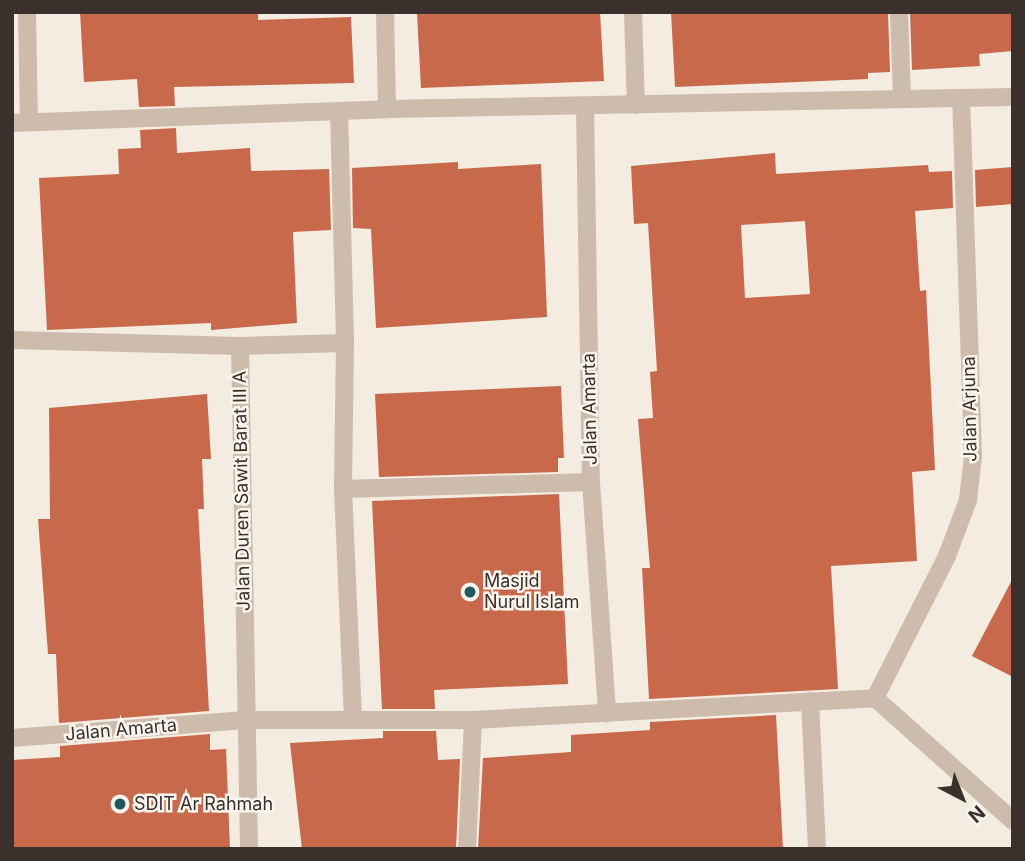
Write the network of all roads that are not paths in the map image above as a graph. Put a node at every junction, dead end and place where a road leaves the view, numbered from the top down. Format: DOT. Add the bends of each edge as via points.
graph roads {
  1 [pos="27,12"];
  2 [pos="385,12"];
  3 [pos="634,12"];
  4 [pos="899,12"];
  5 [pos="1013,97"];
  6 [pos="902,99"];
  7 [pos="961,99"];
  8 [pos="636,105"];
  9 [pos="585,106"];
  10 [pos="387,109"];
  11 [pos="339,111"];
  12 [pos="21,122"];
  13 [pos="12,340"];
  14 [pos="345,343"];
  15 [pos="240,346"];
  16 [pos="591,482"];
  17 [pos="342,489"];
  18 [pos="875,698"];
  19 [pos="810,701"];
  20 [pos="607,713"];
  21 [pos="245,720"];
  22 [pos="353,720"];
  23 [pos="473,720"];
  24 [pos="12,738"];
  25 [pos="1013,821"];
  26 [pos="249,849"];
  27 [pos="467,849"];
  28 [pos="817,849"];
  1 -- 12 [label="street"];
  2 -- 10 [label="street"];
  3 -- 8 [label="street"];
  4 -- 6 [label="street"];
  5 -- 7 [label="street"];
  6 -- 7 [label="street"];
  6 -- 8 [label="street"];
  7 -- 18 [label="street, Jalan Arjuna" via="972,456 968,500 947,556"];
  8 -- 9 [label="street"];
  9 -- 10 [label="street"];
  9 -- 16 [label="street, Jalan Amarta"];
  10 -- 11 [label="street"];
  11 -- 12 [label="street"];
  11 -- 14 [label="street"];
  13 -- 15 [label="street"];
  14 -- 15 [label="street, Jalan Duren Sawit Barat III A"];
  14 -- 17 [label="street"];
  15 -- 21 [label="street, Jalan Duren Sawit Barat III A"];
  16 -- 17 [label="street"];
  16 -- 20 [label="street, Jalan Amarta"];
  17 -- 22 [label="street"];
  18 -- 19 [label="street, Jalan Amarta"];
  18 -- 25 [label="street"];
  19 -- 20 [label="street, Jalan Amarta"];
  19 -- 28 [label="street"];
  20 -- 23 [label="street, Jalan Amarta"];
  21 -- 22 [label="street, Jalan Amarta"];
  21 -- 24 [label="street, Jalan Amarta"];
  21 -- 26 [label="street, Jalan Duren Sawit Barat III A"];
  22 -- 23 [label="street, Jalan Amarta"];
  23 -- 27 [label="street"];
}
